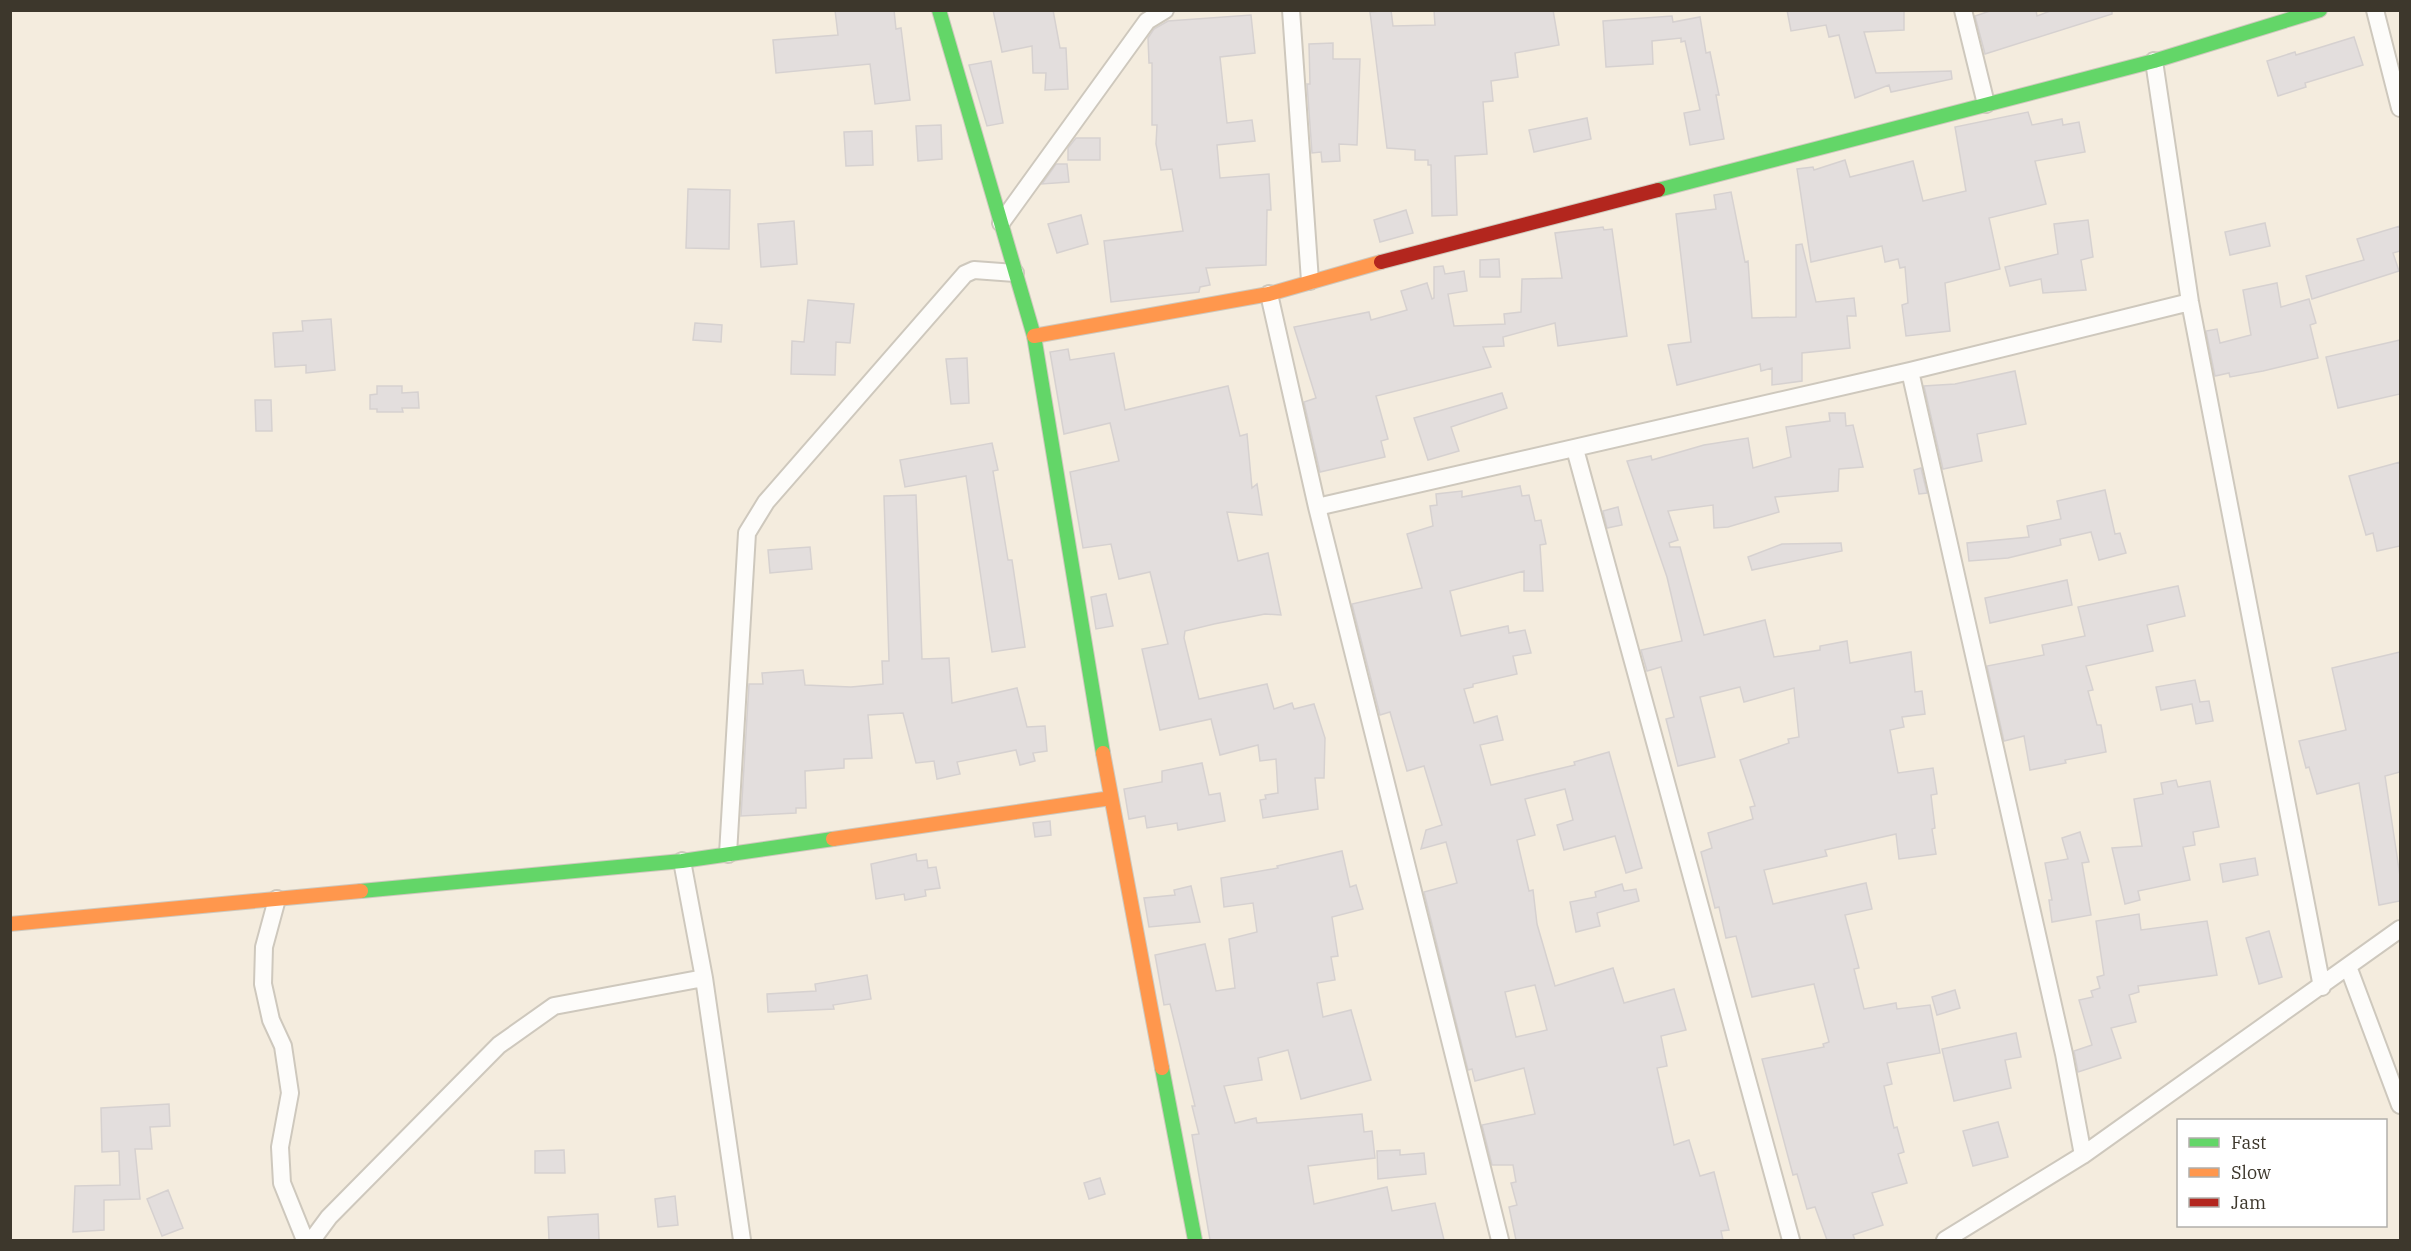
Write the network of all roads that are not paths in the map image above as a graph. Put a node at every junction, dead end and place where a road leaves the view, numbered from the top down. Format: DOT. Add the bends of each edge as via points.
graph roads {
  1 [pos="939,10"];
  2 [pos="1165,10"];
  3 [pos="1291,10"];
  4 [pos="1963,10"];
  5 [pos="2319,10"];
  6 [pos="2375,10"];
  7 [pos="2154,61"];
  8 [pos="1986,104"];
  9 [pos="2400,108"];
  10 [pos="1001,223"];
  11 [pos="1016,273"];
  12 [pos="1310,280"];
  13 [pos="1269,294"];
  14 [pos="2190,302"];
  15 [pos="1034,336"];
  16 [pos="1910,370"];
  17 [pos="1575,449"];
  18 [pos="1317,507"];
  19 [pos="1111,798"];
  20 [pos="728,854"];
  21 [pos="682,861"];
  22 [pos="277,899"];
  23 [pos="10,924"];
  24 [pos="2400,930"];
  25 [pos="2349,969"];
  26 [pos="704,978"];
  27 [pos="2322,987"];
  28 [pos="2400,1105"];
  29 [pos="2084,1155"];
  30 [pos="305,1240"];
  31 [pos="312,1240"];
  32 [pos="742,1240"];
  33 [pos="1195,1240"];
  34 [pos="1500,1240"];
  35 [pos="1791,1240"];
  36 [pos="1945,1240"];
  1 -- 10 [label="street"];
  2 -- 10 [label="street" via="1147,21"];
  3 -- 12 [label="street"];
  4 -- 8 [label="street"];
  5 -- 7 [label="street"];
  6 -- 9 [label="street"];
  7 -- 8 [label="street"];
  7 -- 14 [label="street"];
  8 -- 12 [label="street"];
  10 -- 11 [label="street"];
  11 -- 15 [label="street"];
  11 -- 20 [label="street" via="974,270 965,274 766,502 747,533"];
  12 -- 13 [label="street"];
  13 -- 15 [label="street"];
  13 -- 18 [label="street"];
  14 -- 16 [label="street"];
  14 -- 27 [label="street"];
  15 -- 19 [label="street"];
  16 -- 17 [label="street"];
  16 -- 29 [label="street"];
  17 -- 18 [label="street"];
  17 -- 35 [label="street"];
  18 -- 34 [label="street"];
  19 -- 20 [label="street"];
  19 -- 33 [label="street"];
  20 -- 21 [label="street"];
  21 -- 22 [label="street"];
  21 -- 26 [label="street"];
  22 -- 23 [label="street"];
  22 -- 30 [label="street" via="264,947 263,984 271,1020 283,1046 290,1093 280,1147 282,1183"];
  24 -- 25 [label="street"];
  25 -- 27 [label="street"];
  25 -- 28 [label="street"];
  26 -- 31 [label="street" via="554,1006 499,1045 329,1217"];
  26 -- 32 [label="street"];
  27 -- 29 [label="street"];
  29 -- 36 [label="street"];
}
